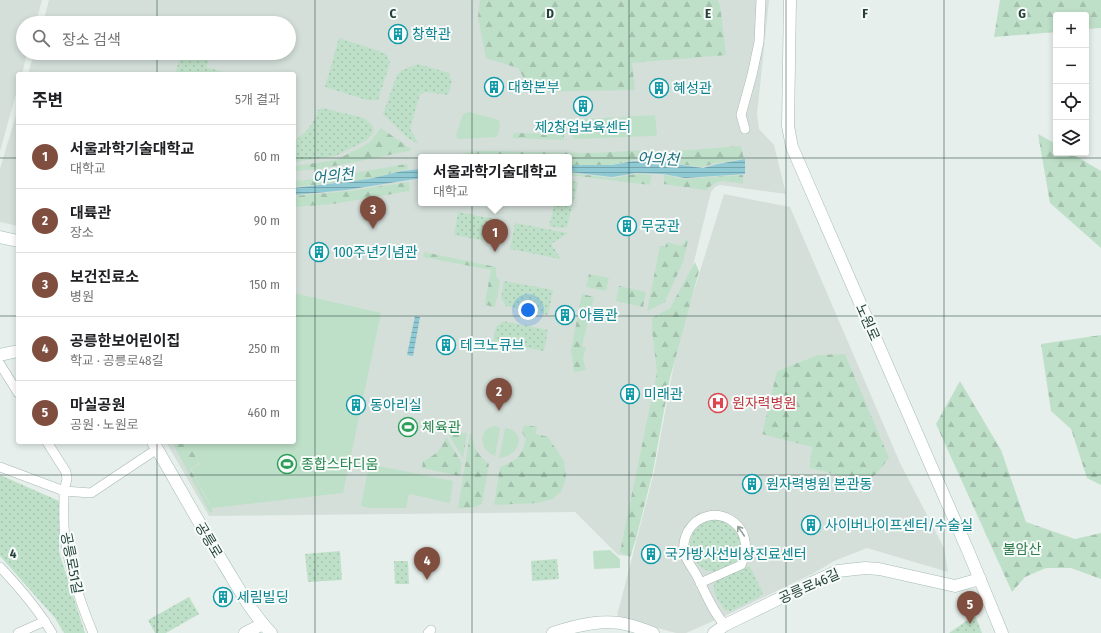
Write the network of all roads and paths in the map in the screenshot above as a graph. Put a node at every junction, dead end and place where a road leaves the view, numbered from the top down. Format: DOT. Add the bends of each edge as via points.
graph roads {
  1 [pos="761,0"];
  2 [pos="790,0"];
  3 [pos="745,129"];
  4 [pos="0,237"];
  5 [pos="16,241"];
  6 [pos="16,351"];
  7 [pos="0,355"];
  8 [pos="0,364"];
  9 [pos="16,391"];
  10 [pos="49,444"];
  11 [pos="155,445"];
  12 [pos="0,467"];
  13 [pos="64,491"];
  14 [pos="0,567"];
  15 [pos="980,579"];
  16 [pos="700,582"];
  17 [pos="45,621"];
  18 [pos="263,624"];
  19 [pos="725,625"];
  20 [pos="248,632"];
  21 [pos="18,633"];
  22 [pos="52,633"];
  23 [pos="93,633"];
  24 [pos="271,633"];
  25 [pos="553,633"];
  26 [pos="653,633"];
  27 [pos="714,633"];
  28 [pos="1002,633"];
  1 -- 3 [label="street" via="759,42 742,115"];
  2 -- 15 [label="main road, 노원로" via="788,126 792,147"];
  4 -- 5 [label="main road"];
  6 -- 7 [label="main road"];
  8 -- 9 [label="street"];
  10 -- 13 [label="street, 공릉로51길" via="66,472"];
  11 -- 13 [label="street" via="91,492"];
  11 -- 18 [label="main road, 공릉로" via="207,536"];
  12 -- 13 [label="street"];
  13 -- 23 [label="street, 공릉로51길" via="65,537 71,571"];
  14 -- 17 [label="street"];
  15 -- 19 [label="main road, 공릉로46길" via="955,586 879,569 865,568 838,572"];
  15 -- 28 [label="main road, 노원로"];
  16 -- 16 [label="street, one-way" via="741,565 745,556 745,536 740,527 723,516 704,517 686,534 686,560"];
  16 -- 19 [label="street" via="717,616"];
  17 -- 21 [label="street"];
  17 -- 22 [label="street"];
  18 -- 20 [label="main road"];
  18 -- 24 [label="main road, 공릉로"];
  19 -- 27 [label="main road, 공릉로46길"];
  25 -- 26 [label="main road" via="579,626 611,622 629,624"];
}
